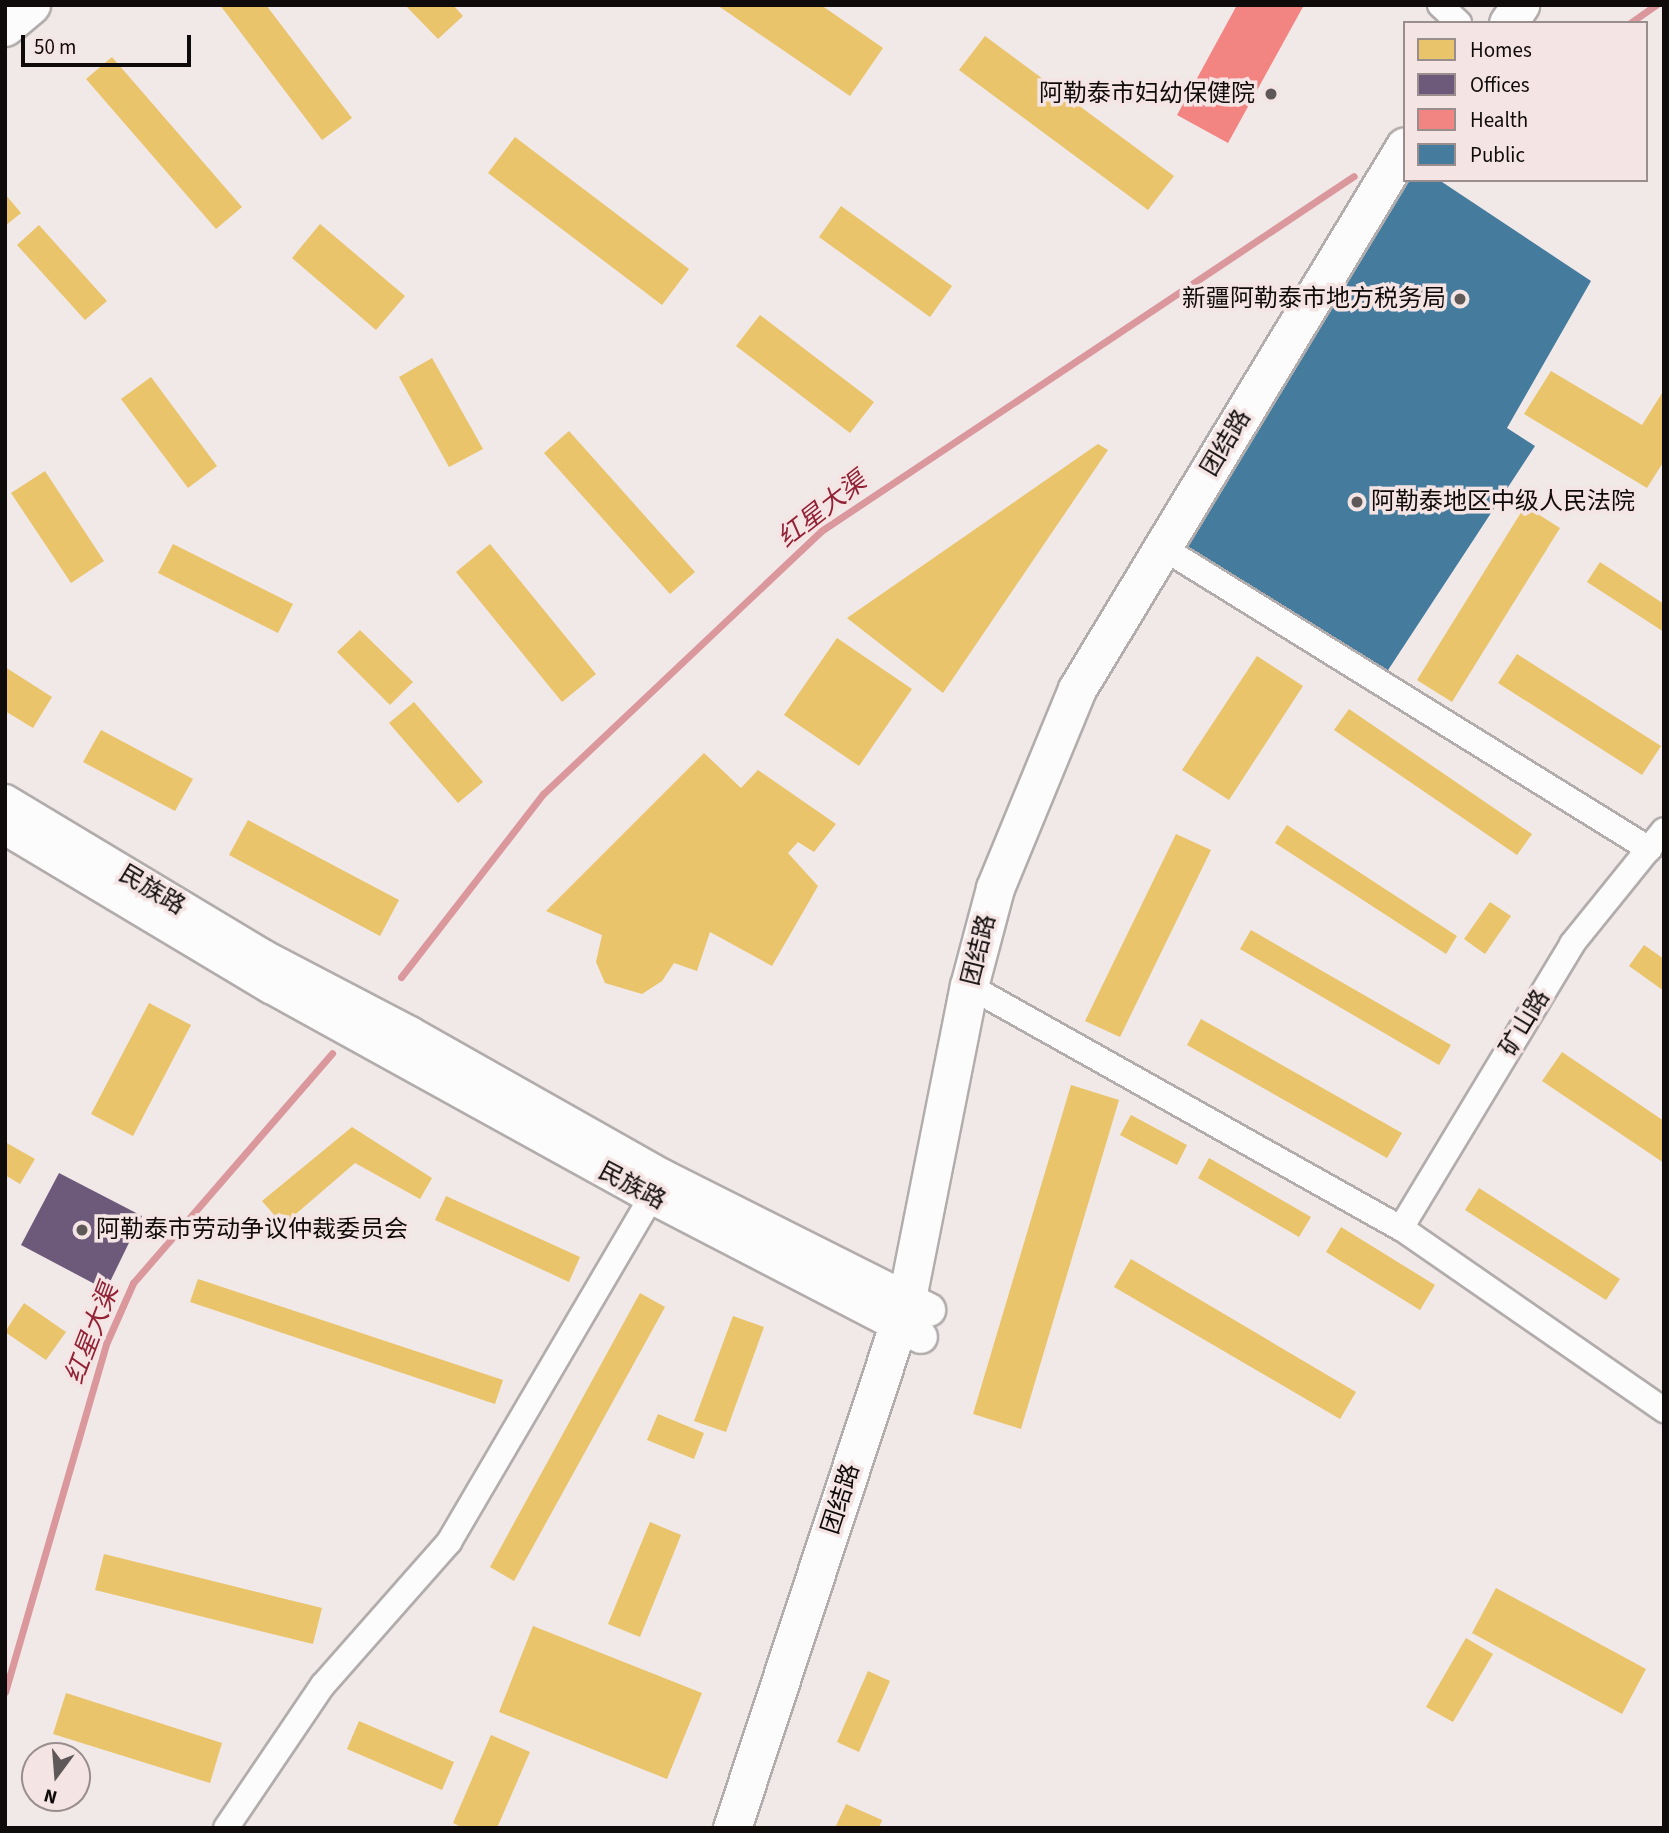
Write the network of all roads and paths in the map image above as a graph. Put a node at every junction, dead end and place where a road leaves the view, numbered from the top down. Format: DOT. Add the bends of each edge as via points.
graph roads {
  1 [pos="32,5"];
  2 [pos="1440,5"];
  3 [pos="1493,5"];
  4 [pos="1520,5"];
  5 [pos="1457,21"];
  6 [pos="1481,21"];
  7 [pos="1509,21"];
  8 [pos="5,27"];
  9 [pos="1403,164"];
  10 [pos="1403,164"];
  11 [pos="1181,559"];
  12 [pos="5,802"];
  13 [pos="5,828"];
  14 [pos="1656,839"];
  15 [pos="981,993"];
  16 [pos="329,1004"];
  17 [pos="657,1186"];
  18 [pos="1401,1228"];
  19 [pos="914,1317"];
  20 [pos="1664,1410"];
  21 [pos="226,1828"];
  22 [pos="732,1828"];
  23 [pos="756,1828"];
  1 -- 8 [label="highway"];
  2 -- 5 [label="street"];
  3 -- 6 [label="main road"];
  4 -- 7 [label="main road"];
  9 -- 11 [label="main road, 团结路"];
  10 -- 15 [label="main road, 团结路" via="1077,689 995,888"];
  11 -- 14 [label="street"];
  11 -- 15 [label="main road, 团结路" via="1097,699"];
  12 -- 16 [label="street, 民族路" via="263,956"];
  13 -- 16 [label="street, 民族路"];
  14 -- 18 [label="street, 矿山路" via="1572,944"];
  15 -- 18 [label="street"];
  15 -- 19 [label="main road, 团结路"];
  16 -- 17 [label="street, 民族路"];
  17 -- 19 [label="street, 民族路"];
  17 -- 21 [label="street" via="449,1542 323,1685"];
  18 -- 20 [label="street"];
  19 -- 22 [label="main road, 团结路"];
  19 -- 23 [label="main road, 团结路"];
}
